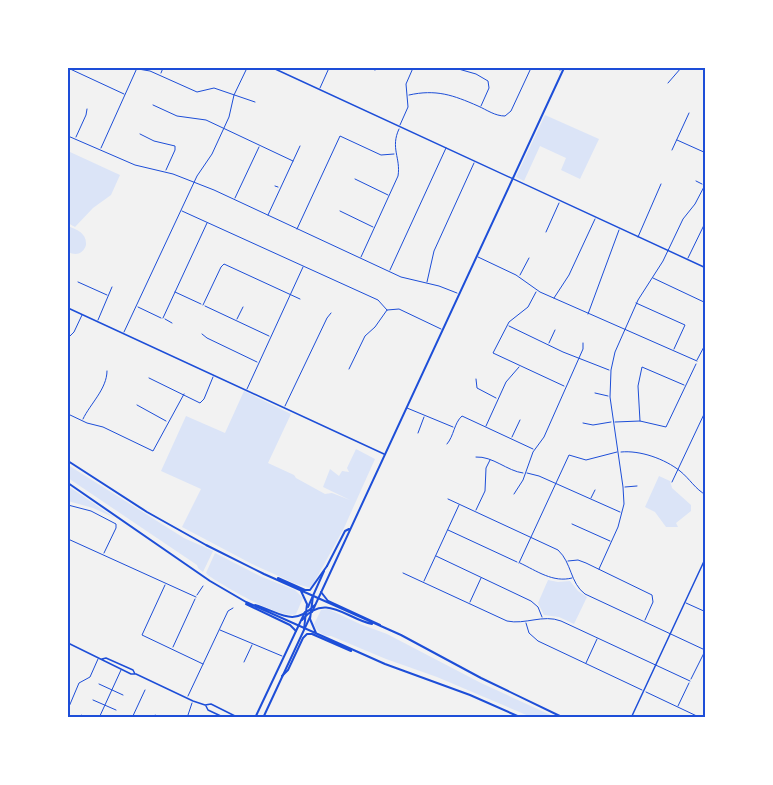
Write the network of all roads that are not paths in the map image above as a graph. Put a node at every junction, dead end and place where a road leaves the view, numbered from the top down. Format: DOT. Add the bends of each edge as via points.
graph roads {
  1 [pos="68,68"];
  2 [pos="132,68"];
  3 [pos="137,68"];
  4 [pos="164,68"];
  5 [pos="247,68"];
  6 [pos="273,68"];
  7 [pos="329,68"];
  8 [pos="369,68"];
  9 [pos="412,68"];
  10 [pos="455,68"];
  11 [pos="531,68"];
  12 [pos="555,68"];
  13 [pos="681,68"];
  14 [pos="563,69"];
  15 [pos="375,70"];
  16 [pos="160,75"];
  17 [pos="668,83"];
  18 [pos="319,89"];
  19 [pos="125,95"];
  20 [pos="234,95"];
  21 [pos="408,96"];
  22 [pos="255,102"];
  23 [pos="153,105"];
  24 [pos="480,107"];
  25 [pos="87,109"];
  26 [pos="689,112"];
  27 [pos="400,126"];
  28 [pos="224,129"];
  29 [pos="140,134"];
  30 [pos="68,136"];
  31 [pos="75,139"];
  32 [pos="676,140"];
  33 [pos="260,145"];
  34 [pos="300,146"];
  35 [pos="446,148"];
  36 [pos="100,150"];
  37 [pos="672,150"];
  38 [pos="396,153"];
  39 [pos="705,153"];
  40 [pos="293,161"];
  41 [pos="475,162"];
  42 [pos="165,172"];
  43 [pos="244,172"];
  44 [pos="247,173"];
  45 [pos="355,179"];
  46 [pos="512,179"];
  47 [pos="696,181"];
  48 [pos="193,183"];
  49 [pos="661,183"];
  50 [pos="705,183"];
  51 [pos="704,185"];
  52 [pos="275,186"];
  53 [pos="280,188"];
  54 [pos="390,195"];
  55 [pos="234,200"];
  56 [pos="560,201"];
  57 [pos="181,210"];
  58 [pos="340,211"];
  59 [pos="268,215"];
  60 [pos="596,217"];
  61 [pos="705,221"];
  62 [pos="207,222"];
  63 [pos="375,228"];
  64 [pos="297,229"];
  65 [pos="620,229"];
  66 [pos="546,232"];
  67 [pos="638,237"];
  68 [pos="668,251"];
  69 [pos="476,256"];
  70 [pos="361,258"];
  71 [pos="529,258"];
  72 [pos="687,260"];
  73 [pos="303,267"];
  74 [pos="705,268"];
  75 [pos="389,272"];
  76 [pos="519,277"];
  77 [pos="652,277"];
  78 [pos="78,282"];
  79 [pos="427,284"];
  80 [pos="112,287"];
  81 [pos="537,290"];
  82 [pos="175,292"];
  83 [pos="459,293"];
  84 [pos="290,294"];
  85 [pos="108,296"];
  86 [pos="554,298"];
  87 [pos="300,299"];
  88 [pos="636,303"];
  89 [pos="705,303"];
  90 [pos="203,305"];
  91 [pos="136,306"];
  92 [pos="243,307"];
  93 [pos="68,308"];
  94 [pos="387,310"];
  95 [pos="331,313"];
  96 [pos="588,314"];
  97 [pos="82,315"];
  98 [pos="163,318"];
  99 [pos="236,320"];
  100 [pos="97,321"];
  101 [pos="172,323"];
  102 [pos="507,325"];
  103 [pos="625,328"];
  104 [pos="442,330"];
  105 [pos="555,330"];
  106 [pos="123,334"];
  107 [pos="202,334"];
  108 [pos="271,336"];
  109 [pos="68,338"];
  110 [pos="583,343"];
  111 [pos="705,343"];
  112 [pos="548,345"];
  113 [pos="673,351"];
  114 [pos="580,357"];
  115 [pos="697,362"];
  116 [pos="259,363"];
  117 [pos="520,366"];
  118 [pos="349,369"];
  119 [pos="611,370"];
  120 [pos="106,371"];
  121 [pos="214,376"];
  122 [pos="150,378"];
  123 [pos="476,379"];
  124 [pos="685,386"];
  125 [pos="566,387"];
  126 [pos="246,390"];
  127 [pos="595,393"];
  128 [pos="184,394"];
  129 [pos="610,397"];
  130 [pos="498,399"];
  131 [pos="137,405"];
  132 [pos="285,408"];
  133 [pos="406,408"];
  134 [pos="705,410"];
  135 [pos="68,414"];
  136 [pos="424,416"];
  137 [pos="520,420"];
  138 [pos="82,421"];
  139 [pos="640,421"];
  140 [pos="167,422"];
  141 [pos="613,422"];
  142 [pos="584,423"];
  143 [pos="486,426"];
  144 [pos="455,428"];
  145 [pos="418,433"];
  146 [pos="512,438"];
  147 [pos="447,444"];
  148 [pos="535,450"];
  149 [pos="618,452"];
  150 [pos="384,454"];
  151 [pos="476,457"];
  152 [pos="490,460"];
  153 [pos="68,461"];
  154 [pos="678,470"];
  155 [pos="525,473"];
  156 [pos="672,482"];
  157 [pos="68,483"];
  158 [pos="555,483"];
  159 [pos="637,486"];
  160 [pos="623,487"];
  161 [pos="595,490"];
  162 [pos="514,494"];
  163 [pos="705,495"];
  164 [pos="448,499"];
  165 [pos="591,500"];
  166 [pos="459,504"];
  167 [pos="68,505"];
  168 [pos="476,512"];
  169 [pos="622,513"];
  170 [pos="572,524"];
  171 [pos="349,529"];
  172 [pos="448,530"];
  173 [pos="530,537"];
  174 [pos="68,539"];
  175 [pos="611,542"];
  176 [pos="104,555"];
  177 [pos="436,556"];
  178 [pos="705,557"];
  179 [pos="567,561"];
  180 [pos="519,563"];
  181 [pos="327,566"];
  182 [pos="599,569"];
  183 [pos="403,573"];
  184 [pos="264,574"];
  185 [pos="482,578"];
  186 [pos="572,578"];
  187 [pos="423,582"];
  188 [pos="166,583"];
  189 [pos="203,586"];
  190 [pos="299,590"];
  191 [pos="321,592"];
  192 [pos="313,596"];
  193 [pos="196,597"];
  194 [pos="318,598"];
  195 [pos="242,600"];
  196 [pos="684,602"];
  197 [pos="251,604"];
  198 [pos="470,604"];
  199 [pos="233,608"];
  200 [pos="308,612"];
  201 [pos="705,612"];
  202 [pos="543,619"];
  203 [pos="526,621"];
  204 [pos="644,621"];
  205 [pos="376,624"];
  206 [pos="299,626"];
  207 [pos="304,628"];
  208 [pos="388,629"];
  209 [pos="219,630"];
  210 [pos="296,631"];
  211 [pos="670,633"];
  212 [pos="318,635"];
  213 [pos="598,638"];
  214 [pos="68,643"];
  215 [pos="252,644"];
  216 [pos="172,649"];
  217 [pos="705,649"];
  218 [pos="354,651"];
  219 [pos="284,657"];
  220 [pos="100,658"];
  221 [pos="244,662"];
  222 [pos="203,664"];
  223 [pos="586,664"];
  224 [pos="656,664"];
  225 [pos="121,670"];
  226 [pos="136,674"];
  227 [pos="282,676"];
  228 [pos="690,681"];
  229 [pos="99,684"];
  230 [pos="112,689"];
  231 [pos="145,690"];
  232 [pos="643,690"];
  233 [pos="123,695"];
  234 [pos="187,698"];
  235 [pos="93,700"];
  236 [pos="193,701"];
  237 [pos="104,705"];
  238 [pos="205,705"];
  239 [pos="678,707"];
  240 [pos="68,708"];
  241 [pos="116,710"];
  242 [pos="155,715"];
  243 [pos="80,717"];
  244 [pos="87,717"];
  245 [pos="99,717"];
  246 [pos="132,717"];
  247 [pos="153,717"];
  248 [pos="187,717"];
  249 [pos="225,717"];
  250 [pos="239,717"];
  251 [pos="255,717"];
  252 [pos="263,717"];
  253 [pos="522,717"];
  254 [pos="564,717"];
  255 [pos="631,717"];
  256 [pos="701,717"];
  1 -- 19 [label="street"];
  2 -- 3 [label="street"];
  3 -- 16 [label="street"];
  3 -- 19 [label="street"];
  4 -- 16 [label="street"];
  5 -- 20 [label="street"];
  6 -- 18 [label="street"];
  7 -- 18 [label="street"];
  8 -- 15 [label="street"];
  9 -- 21 [label="street" via="406,83"];
  10 -- 24 [label="street" via="488,81 489,88"];
  11 -- 24 [label="street" via="507,116"];
  12 -- 14 [label="street"];
  13 -- 17 [label="street"];
  14 -- 46 [label="main road"];
  16 -- 20 [label="street" via="197,92 213,88"];
  18 -- 27 [label="street"];
  19 -- 36 [label="street"];
  20 -- 22 [label="street"];
  20 -- 28 [label="street"];
  21 -- 24 [label="street" via="439,92"];
  21 -- 27 [label="street" via="408,109"];
  23 -- 28 [label="street"];
  25 -- 31 [label="street"];
  26 -- 32 [label="street"];
  27 -- 35 [label="street"];
  27 -- 38 [label="street" via="395,139"];
  28 -- 33 [label="street"];
  28 -- 48 [label="street"];
  29 -- 42 [label="street" via="175,146"];
  30 -- 31 [label="street"];
  31 -- 36 [label="street"];
  32 -- 37 [label="street"];
  32 -- 39 [label="street"];
  33 -- 40 [label="street"];
  33 -- 44 [label="street"];
  34 -- 40 [label="street"];
  35 -- 41 [label="street"];
  35 -- 75 [label="street"];
  36 -- 42 [label="street"];
  38 -- 54 [label="street" via="400,165"];
  38 -- 64 [label="street" via="381,154 340,136"];
  40 -- 53 [label="street"];
  41 -- 46 [label="street"];
  41 -- 79 [label="street" via="434,251"];
  42 -- 48 [label="street"];
  43 -- 44 [label="street"];
  44 -- 55 [label="street"];
  45 -- 54 [label="street"];
  46 -- 56 [label="street"];
  46 -- 69 [label="main road"];
  47 -- 51 [label="street"];
  48 -- 55 [label="street"];
  48 -- 57 [label="street"];
  49 -- 67 [label="street"];
  50 -- 51 [label="street"];
  51 -- 68 [label="street"];
  52 -- 53 [label="street"];
  53 -- 59 [label="street"];
  54 -- 63 [label="street"];
  55 -- 59 [label="street"];
  56 -- 60 [label="street"];
  56 -- 66 [label="street"];
  57 -- 62 [label="street"];
  57 -- 91 [label="street"];
  58 -- 63 [label="street"];
  59 -- 64 [label="street"];
  60 -- 65 [label="street"];
  60 -- 86 [label="street"];
  61 -- 72 [label="street"];
  62 -- 73 [label="street"];
  62 -- 82 [label="street"];
  63 -- 70 [label="street"];
  64 -- 70 [label="street"];
  65 -- 67 [label="street"];
  65 -- 96 [label="street"];
  67 -- 68 [label="street"];
  68 -- 72 [label="street"];
  68 -- 77 [label="street"];
  69 -- 76 [label="street"];
  69 -- 83 [label="main road"];
  70 -- 75 [label="street"];
  71 -- 76 [label="street"];
  72 -- 74 [label="street"];
  73 -- 84 [label="street"];
  73 -- 94 [label="street" via="378,300"];
  75 -- 79 [label="street"];
  76 -- 81 [label="street"];
  77 -- 88 [label="street"];
  77 -- 89 [label="street"];
  78 -- 85 [label="street"];
  79 -- 83 [label="street"];
  80 -- 85 [label="street"];
  81 -- 86 [label="street"];
  81 -- 102 [label="street" via="528,307"];
  82 -- 90 [label="street"];
  82 -- 98 [label="street"];
  83 -- 104 [label="main road"];
  84 -- 87 [label="street"];
  84 -- 90 [label="street" via="223,264"];
  84 -- 108 [label="street"];
  85 -- 100 [label="street"];
  86 -- 96 [label="street"];
  88 -- 103 [label="street"];
  88 -- 113 [label="street" via="685,325"];
  90 -- 99 [label="street"];
  91 -- 98 [label="street"];
  91 -- 106 [label="street"];
  92 -- 99 [label="street"];
  93 -- 97 [label="street"];
  94 -- 104 [label="street" via="397,309"];
  94 -- 118 [label="street" via="366,334"];
  95 -- 132 [label="street"];
  96 -- 103 [label="street"];
  97 -- 100 [label="street"];
  97 -- 109 [label="street"];
  98 -- 101 [label="street"];
  99 -- 108 [label="street"];
  100 -- 106 [label="street"];
  102 -- 112 [label="street"];
  102 -- 117 [label="street" via="493,353"];
  103 -- 113 [label="street"];
  103 -- 119 [label="street"];
  104 -- 133 [label="main road"];
  105 -- 112 [label="street"];
  106 -- 121 [label="street"];
  107 -- 116 [label="street"];
  108 -- 116 [label="street"];
  110 -- 114 [label="street"];
  111 -- 115 [label="street"];
  112 -- 114 [label="street"];
  113 -- 115 [label="street"];
  114 -- 119 [label="street"];
  114 -- 125 [label="street"];
  115 -- 124 [label="street"];
  116 -- 126 [label="street"];
  117 -- 125 [label="street"];
  117 -- 130 [label="street"];
  119 -- 129 [label="street"];
  120 -- 138 [label="street" via="97,397"];
  121 -- 126 [label="street"];
  121 -- 128 [label="street" via="202,402"];
  122 -- 128 [label="street"];
  123 -- 130 [label="street" via="477,388"];
  124 -- 139 [label="street" via="666,427"];
  124 -- 139 [label="street" via="642,367 638,386"];
  125 -- 148 [label="street" via="544,439"];
  126 -- 132 [label="street"];
  127 -- 129 [label="street"];
  128 -- 140 [label="street"];
  129 -- 141 [label="street"];
  130 -- 143 [label="street"];
  131 -- 140 [label="street"];
  132 -- 150 [label="street"];
  133 -- 136 [label="street"];
  133 -- 150 [label="main road"];
  134 -- 154 [label="street"];
  135 -- 138 [label="street"];
  136 -- 144 [label="street"];
  136 -- 145 [label="street"];
  137 -- 146 [label="street"];
  138 -- 140 [label="street" via="153,451"];
  139 -- 141 [label="street"];
  141 -- 142 [label="street"];
  141 -- 149 [label="street"];
  143 -- 144 [label="street" via="462,416"];
  143 -- 146 [label="street"];
  144 -- 147 [label="street"];
  146 -- 148 [label="street"];
  148 -- 155 [label="street"];
  149 -- 154 [label="street" via="643,454"];
  149 -- 158 [label="street" via="586,460 568,455"];
  149 -- 160 [label="street"];
  150 -- 171 [label="main road"];
  151 -- 152 [label="street"];
  152 -- 155 [label="street"];
  152 -- 168 [label="street" via="485,491"];
  153 -- 184 [label="main road" via="164,522"];
  154 -- 156 [label="street"];
  154 -- 163 [label="street"];
  155 -- 158 [label="street"];
  155 -- 162 [label="street"];
  157 -- 195 [label="main road"];
  158 -- 165 [label="street"];
  158 -- 173 [label="street"];
  159 -- 160 [label="street"];
  160 -- 169 [label="street"];
  161 -- 165 [label="street"];
  164 -- 166 [label="street"];
  165 -- 169 [label="street"];
  166 -- 168 [label="street"];
  166 -- 172 [label="street"];
  167 -- 176 [label="street" via="116,524"];
  168 -- 173 [label="street"];
  169 -- 175 [label="street"];
  170 -- 175 [label="street"];
  171 -- 181 [label="main road"];
  171 -- 191 [label="main road"];
  172 -- 177 [label="street"];
  172 -- 180 [label="street"];
  173 -- 179 [label="street" via="556,549"];
  173 -- 180 [label="street"];
  174 -- 176 [label="street"];
  175 -- 182 [label="street"];
  176 -- 188 [label="street"];
  177 -- 185 [label="street"];
  177 -- 187 [label="street"];
  178 -- 196 [label="street"];
  179 -- 182 [label="street" via="578,560"];
  179 -- 186 [label="street"];
  180 -- 186 [label="street" via="554,579"];
  181 -- 184 [label="main road" via="309,590"];
  181 -- 192 [label="main road"];
  182 -- 204 [label="street" via="652,595 653,602"];
  183 -- 187 [label="street"];
  184 -- 190 [label="main road"];
  185 -- 198 [label="street"];
  185 -- 202 [label="street" via="535,603"];
  186 -- 204 [label="street" via="585,594"];
  187 -- 198 [label="street"];
  188 -- 193 [label="street"];
  188 -- 216 [label="street" via="142,635"];
  189 -- 193 [label="street"];
  190 -- 192 [label="main road"];
  190 -- 200 [label="main road"];
  191 -- 194 [label="main road"];
  191 -- 208 [label="main road" via="328,601"];
  192 -- 194 [label="main road"];
  192 -- 200 [label="main road"];
  193 -- 216 [label="street"];
  194 -- 200 [label="main road"];
  194 -- 205 [label="main road"];
  195 -- 197 [label="main road"];
  195 -- 210 [label="main road"];
  196 -- 201 [label="street"];
  196 -- 211 [label="street"];
  197 -- 200 [label="main road" via="287,618"];
  197 -- 206 [label="main road"];
  198 -- 203 [label="street" via="507,621"];
  199 -- 209 [label="street"];
  200 -- 205 [label="main road" via="331,608"];
  200 -- 206 [label="main road"];
  200 -- 207 [label="main road"];
  200 -- 212 [label="main road"];
  202 -- 203 [label="street"];
  202 -- 213 [label="street" via="557,619"];
  203 -- 223 [label="street" via="534,639"];
  204 -- 211 [label="street"];
  205 -- 208 [label="main road"];
  206 -- 207 [label="main road"];
  206 -- 210 [label="main road"];
  207 -- 212 [label="main road"];
  207 -- 227 [label="main road"];
  208 -- 254 [label="main road"];
  209 -- 215 [label="street"];
  209 -- 222 [label="street"];
  210 -- 219 [label="main road"];
  211 -- 217 [label="street"];
  211 -- 224 [label="street"];
  212 -- 218 [label="main road"];
  213 -- 223 [label="street"];
  213 -- 224 [label="street"];
  214 -- 220 [label="street"];
  215 -- 219 [label="street"];
  215 -- 221 [label="street"];
  216 -- 222 [label="street"];
  217 -- 228 [label="street"];
  218 -- 227 [label="main road" via="307,634"];
  218 -- 253 [label="main road"];
  219 -- 251 [label="main road"];
  220 -- 225 [label="street"];
  220 -- 226 [label="street"];
  220 -- 240 [label="street" via="90,677 79,683"];
  222 -- 234 [label="street"];
  223 -- 232 [label="street"];
  224 -- 228 [label="street"];
  224 -- 232 [label="street"];
  225 -- 226 [label="street"];
  225 -- 230 [label="street"];
  226 -- 234 [label="street"];
  227 -- 252 [label="main road"];
  228 -- 239 [label="street"];
  229 -- 230 [label="street"];
  230 -- 233 [label="street"];
  230 -- 237 [label="street"];
  231 -- 246 [label="street"];
  232 -- 239 [label="street"];
  232 -- 255 [label="street"];
  234 -- 236 [label="street"];
  235 -- 237 [label="street"];
  236 -- 238 [label="street"];
  236 -- 248 [label="street"];
  237 -- 241 [label="street"];
  237 -- 245 [label="street"];
  238 -- 249 [label="street"];
  238 -- 250 [label="street"];
  239 -- 256 [label="street"];
  242 -- 247 [label="street"];
  243 -- 244 [label="street"];
}
